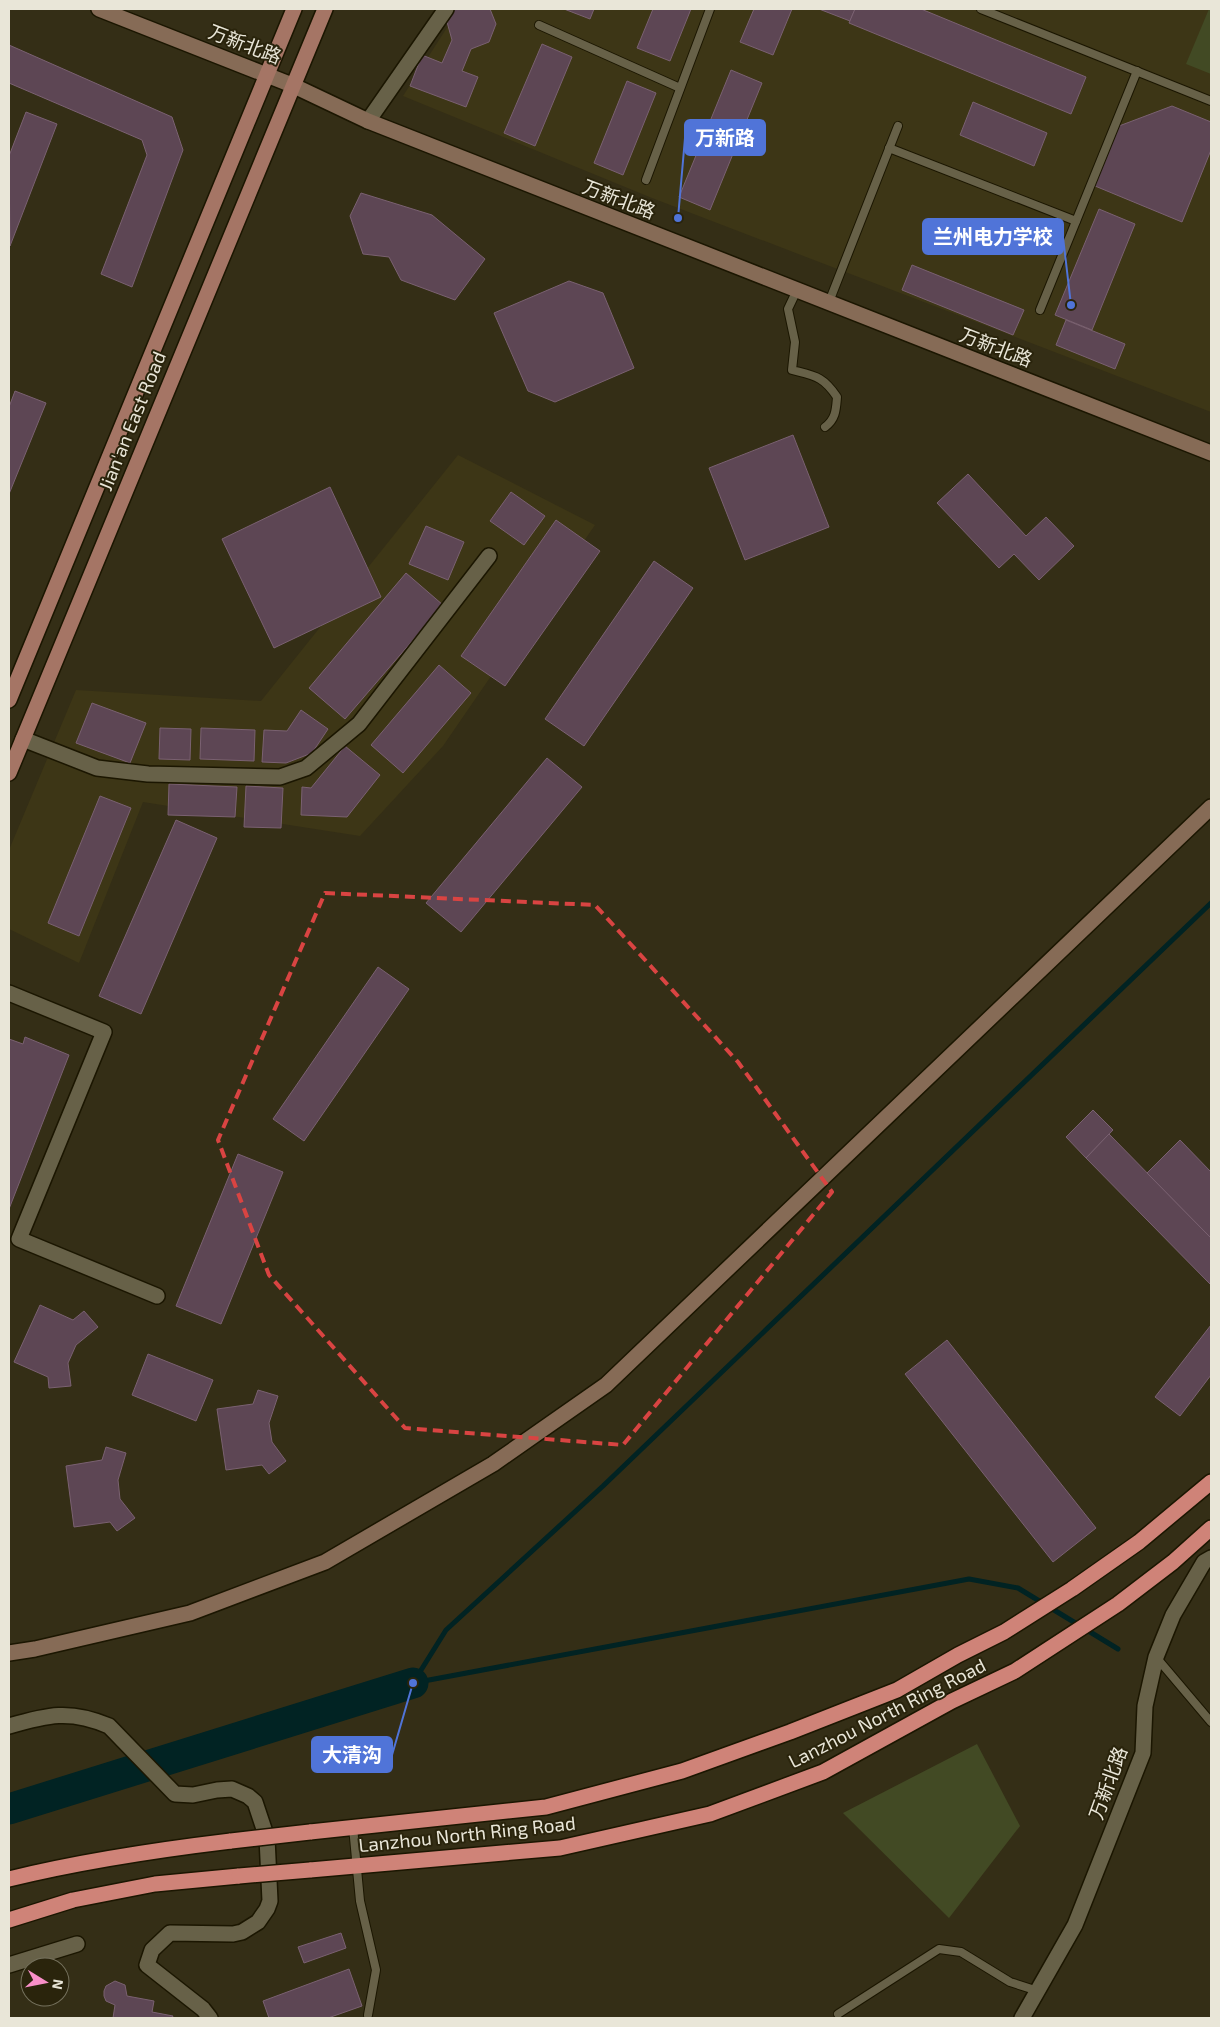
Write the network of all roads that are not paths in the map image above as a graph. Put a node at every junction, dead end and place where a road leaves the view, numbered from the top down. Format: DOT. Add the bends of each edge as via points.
graph roads {
  1 [pos="99,9"];
  2 [pos="294,9"];
  3 [pos="325,9"];
  4 [pos="446,9"];
  5 [pos="710,9"];
  6 [pos="981,9"];
  7 [pos="539,25"];
  8 [pos="1137,71"];
  9 [pos="268,75"];
  10 [pos="292,85"];
  11 [pos="680,88"];
  12 [pos="1211,101"];
  13 [pos="368,121"];
  14 [pos="898,126"];
  15 [pos="889,148"];
  16 [pos="646,180"];
  17 [pos="1076,222"];
  18 [pos="796,290"];
  19 [pos="829,302"];
  20 [pos="1040,310"];
  21 [pos="825,427"];
  22 [pos="1211,453"];
  23 [pos="488,556"];
  24 [pos="9,700"];
  25 [pos="23,739"];
  26 [pos="9,773"];
  27 [pos="1211,808"];
  28 [pos="9,993"];
  29 [pos="157,1296"];
  30 [pos="1211,1482"];
  31 [pos="1211,1528"];
  32 [pos="1211,1558"];
  33 [pos="9,1653"];
  34 [pos="1156,1657"];
  35 [pos="1211,1722"];
  36 [pos="9,1726"];
  37 [pos="353,1828"];
  38 [pos="357,1866"];
  39 [pos="9,1880"];
  40 [pos="9,1920"];
  41 [pos="77,1944"];
  42 [pos="9,1965"];
  43 [pos="1038,1991"];
  44 [pos="838,2014"];
  45 [pos="368,2015"];
  46 [pos="210,2018"];
  47 [pos="1022,2018"];
  1 -- 9 [label="main road, 万新北路"];
  2 -- 9 [label="main road, Jian'an East Road"];
  3 -- 10 [label="main road, Jian'an East Road"];
  4 -- 13 [label="street"];
  5 -- 11 [label="lane"];
  6 -- 8 [label="lane"];
  7 -- 11 [label="lane"];
  8 -- 12 [label="lane"];
  8 -- 17 [label="lane"];
  9 -- 10 [label="main road, 万新北路"];
  9 -- 24 [label="main road, Jian'an East Road"];
  10 -- 13 [label="main road, 万新北路"];
  10 -- 25 [label="main road, Jian'an East Road"];
  11 -- 16 [label="lane"];
  13 -- 18 [label="main road, 万新北路"];
  14 -- 15 [label="lane"];
  15 -- 17 [label="lane"];
  15 -- 19 [label="lane"];
  17 -- 20 [label="lane"];
  18 -- 19 [label="main road, 万新北路"];
  18 -- 21 [label="lane" via="788,309 795,342 792,370 816,376 828,383 837,397 836,413"];
  19 -- 22 [label="main road, 万新北路"];
  23 -- 25 [label="street" via="359,724 306,768 280,777 140,773 97,768"];
  25 -- 26 [label="main road, Jian'an East Road"];
  27 -- 33 [label="main road" via="606,1385 493,1464 325,1562 190,1613"];
  28 -- 29 [label="street" via="104,1032 19,1239"];
  30 -- 37 [label="highway, Lanzhou North Ring Road" via="1139,1542 1072,1589 1004,1632 896,1690 682,1771 546,1808"];
  31 -- 38 [label="highway, Lanzhou North Ring Road" via="1174,1562 1118,1604 1015,1671 952,1701 823,1772 710,1814 560,1848"];
  32 -- 34 [label="street, 万新北路" via="1204,1562 1174,1615"];
  34 -- 35 [label="lane"];
  34 -- 43 [label="street, 万新北路" via="1145,1706 1143,1753 1075,1925"];
  36 -- 46 [label="street" via="46,1716 81,1716 109,1726 175,1794 193,1795 225,1789 239,1791 255,1802 267,1838 270,1901 267,1909 258,1922 242,1932 170,1933 152,1950 148,1965"];
  37 -- 38 [label="lane"];
  37 -- 39 [label="highway, Lanzhou North Ring Road, bridge" via="164,1849 71,1864"];
  38 -- 40 [label="highway, Lanzhou North Ring Road, bridge" via="155,1884 73,1900"];
  38 -- 45 [label="lane" via="360,1901 376,1970"];
  41 -- 42 [label="street"];
  43 -- 44 [label="lane" via="1010,1982 961,1952 939,1949"];
  43 -- 47 [label="street, 万新北路"];
}
